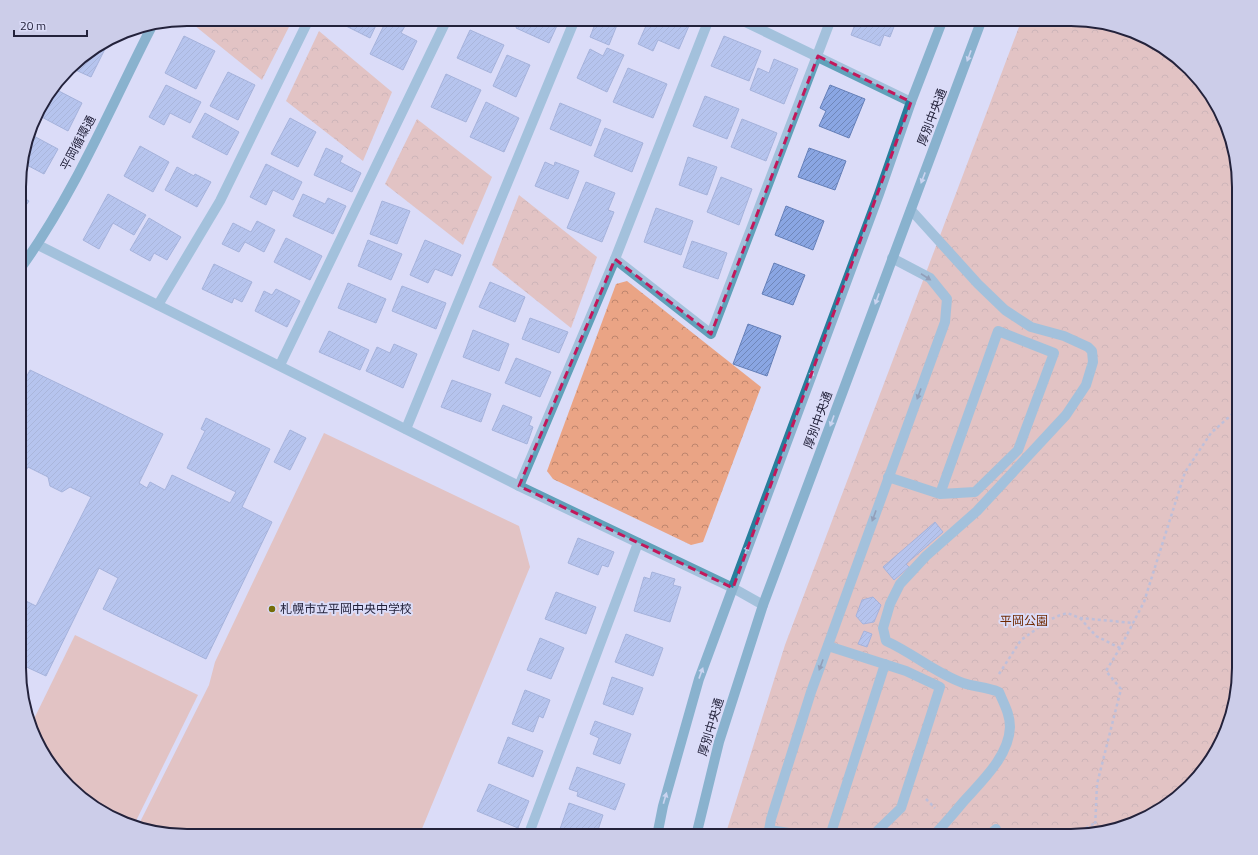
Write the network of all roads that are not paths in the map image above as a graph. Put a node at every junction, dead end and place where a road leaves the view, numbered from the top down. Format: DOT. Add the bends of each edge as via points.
graph roads {
  1 [pos="306,26"];
  2 [pos="444,26"];
  3 [pos="572,26"];
  4 [pos="706,26"];
  5 [pos="755,26"];
  6 [pos="829,26"];
  7 [pos="940,26"];
  8 [pos="979,26"];
  9 [pos="150,30"];
  10 [pos="818,56"];
  11 [pos="911,102"];
  12 [pos="911,210"];
  13 [pos="38,245"];
  14 [pos="892,258"];
  15 [pos="614,259"];
  16 [pos="26,261"];
  17 [pos="158,305"];
  18 [pos="280,365"];
  19 [pos="406,429"];
  20 [pos="888,477"];
  21 [pos="519,486"];
  22 [pos="940,494"];
  23 [pos="638,543"];
  24 [pos="733,588"];
  25 [pos="764,605"];
  26 [pos="828,646"];
  27 [pos="885,664"];
  28 [pos="531,829"];
  29 [pos="658,829"];
  30 [pos="698,829"];
  31 [pos="770,829"];
  32 [pos="832,829"];
  33 [pos="879,829"];
  34 [pos="939,829"];
  1 -- 17 [label="street" via="220,201"];
  2 -- 18 [label="street"];
  3 -- 19 [label="street"];
  4 -- 15 [label="street"];
  5 -- 10 [label="street"];
  6 -- 10 [label="street"];
  7 -- 11 [label="main road, 厚別中央通"];
  8 -- 12 [label="main road, 厚別中央通, one-way"];
  9 -- 13 [label="main road, 平岡循環通" via="96,140"];
  10 -- 11 [label="street"];
  10 -- 15 [label="street" via="711,334"];
  24 -- 11 [label="main road, 厚別中央通, one-way"];
  12 -- 14 [label="main road, 厚別中央通"];
  12 -- 34 [label="street" via="1005,310 1031,327 1064,336 1088,347 1092,351 1093,362 1086,385 1066,415 977,511 926,556 900,584 890,604 883,628 886,641 963,683 999,692 1008,712 1008,742 1000,757"];
  13 -- 16 [label="main road, 平岡循環通"];
  13 -- 17 [label="street"];
  14 -- 20 [label="street, one-way" via="930,278 947,299 945,322"];
  14 -- 25 [label="main road, 厚別中央通, one-way"];
  15 -- 21 [label="street"];
  17 -- 18 [label="street"];
  18 -- 19 [label="street"];
  19 -- 21 [label="street"];
  20 -- 22 [label="street"];
  20 -- 26 [label="street, one-way"];
  21 -- 23 [label="street"];
  22 -- 22 [label="street" via="998,331 1054,354 1018,450 975,492"];
  23 -- 24 [label="street"];
  23 -- 28 [label="street"];
  24 -- 25 [label="street"];
  29 -- 24 [label="main road, 厚別中央通, one-way" via="699,679"];
  25 -- 30 [label="main road, 厚別中央通" via="719,742"];
  26 -- 27 [label="street"];
  26 -- 31 [label="street, one-way" via="811,692"];
  27 -- 32 [label="street"];
  27 -- 33 [label="street" via="940,687 901,808"];
}
